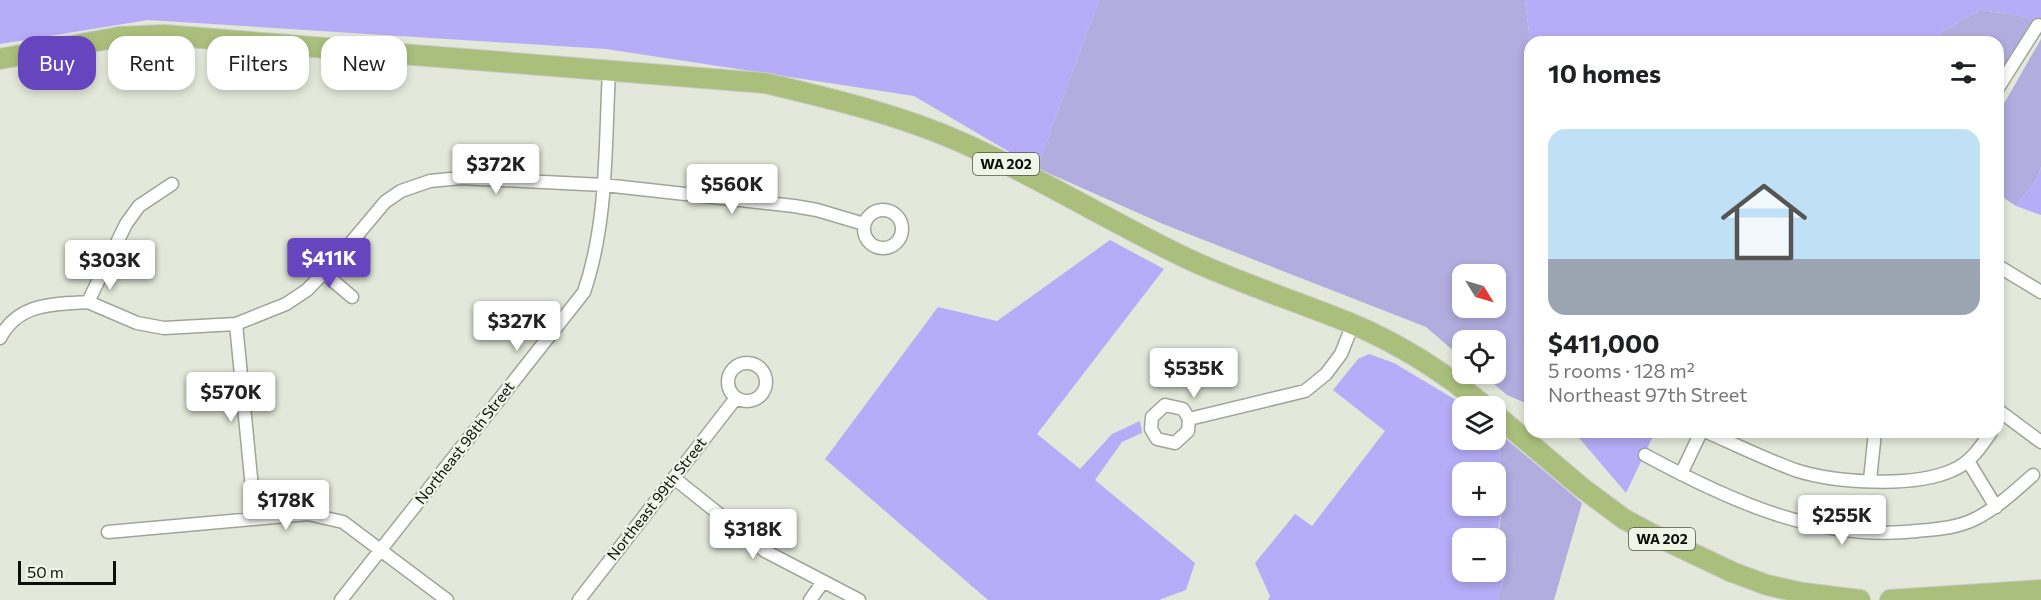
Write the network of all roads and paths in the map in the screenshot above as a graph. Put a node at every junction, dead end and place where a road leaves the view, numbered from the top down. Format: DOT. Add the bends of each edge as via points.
graph roads {
  1 [pos="2038,25"];
  2 [pos="0,59"];
  3 [pos="609,71"];
  4 [pos="2004,79"];
  5 [pos="172,184"];
  6 [pos="604,185"];
  7 [pos="864,224"];
  8 [pos="2004,270"];
  9 [pos="324,273"];
  10 [pos="2041,292"];
  11 [pos="352,297"];
  12 [pos="88,302"];
  13 [pos="236,324"];
  14 [pos="1353,324"];
  15 [pos="0,338"];
  16 [pos="1471,396"];
  17 [pos="736,398"];
  18 [pos="2004,418"];
  19 [pos="1189,419"];
  20 [pos="1506,423"];
  21 [pos="1698,438"];
  22 [pos="1721,438"];
  23 [pos="1874,438"];
  24 [pos="1986,438"];
  25 [pos="2041,442"];
  26 [pos="1645,455"];
  27 [pos="1968,461"];
  28 [pos="1681,474"];
  29 [pos="2033,475"];
  30 [pos="674,478"];
  31 [pos="1870,480"];
  32 [pos="1996,507"];
  33 [pos="255,519"];
  34 [pos="108,532"];
  35 [pos="381,549"];
  36 [pos="823,582"];
  37 [pos="2041,590"];
  38 [pos="341,600"];
  39 [pos="447,600"];
  40 [pos="579,600"];
  41 [pos="810,600"];
  42 [pos="859,600"];
  43 [pos="1860,600"];
  44 [pos="1890,600"];
  1 -- 4 [label="street"];
  2 -- 3 [label="main road, WA 202" via="119,37 164,35"];
  3 -- 6 [label="street, Northeast 98th Street"];
  3 -- 14 [label="main road, WA 202" via="765,83 840,100 908,122 975,148 1187,259"];
  5 -- 12 [label="street" via="139,206"];
  6 -- 7 [label="street" via="794,206"];
  6 -- 9 [label="street" via="430,181 401,191 385,202"];
  6 -- 35 [label="street, Northeast 98th Street" via="591,272 584,292"];
  8 -- 10 [label="street"];
  9 -- 11 [label="street"];
  9 -- 13 [label="street" via="286,304"];
  12 -- 13 [label="street" via="137,323 164,328"];
  12 -- 15 [label="street" via="28,309"];
  13 -- 33 [label="street"];
  14 -- 16 [label="main road, WA 202" via="1431,367"];
  14 -- 19 [label="street" via="1341,354 1305,392"];
  17 -- 30 [label="street, Northeast 99th Street"];
  18 -- 25 [label="street"];
  20 -- 43 [label="main road, WA 202" via="1581,487 1652,534 1767,585"];
  21 -- 28 [label="street"];
  22 -- 31 [label="street" via="1798,471"];
  23 -- 31 [label="street"];
  24 -- 27 [label="street"];
  26 -- 28 [label="street"];
  27 -- 31 [label="street" via="1931,477"];
  27 -- 32 [label="street"];
  28 -- 32 [label="street" via="1786,519 1850,532 1887,535 1951,528"];
  29 -- 32 [label="street"];
  30 -- 36 [label="street" via="765,551"];
  30 -- 40 [label="street, Northeast 99th Street"];
  33 -- 34 [label="street"];
  33 -- 35 [label="street" via="326,516 343,522"];
  35 -- 38 [label="street, Northeast 98th Street"];
  35 -- 39 [label="street"];
  36 -- 41 [label="street"];
  36 -- 42 [label="street"];
  37 -- 44 [label="main road"];
}
